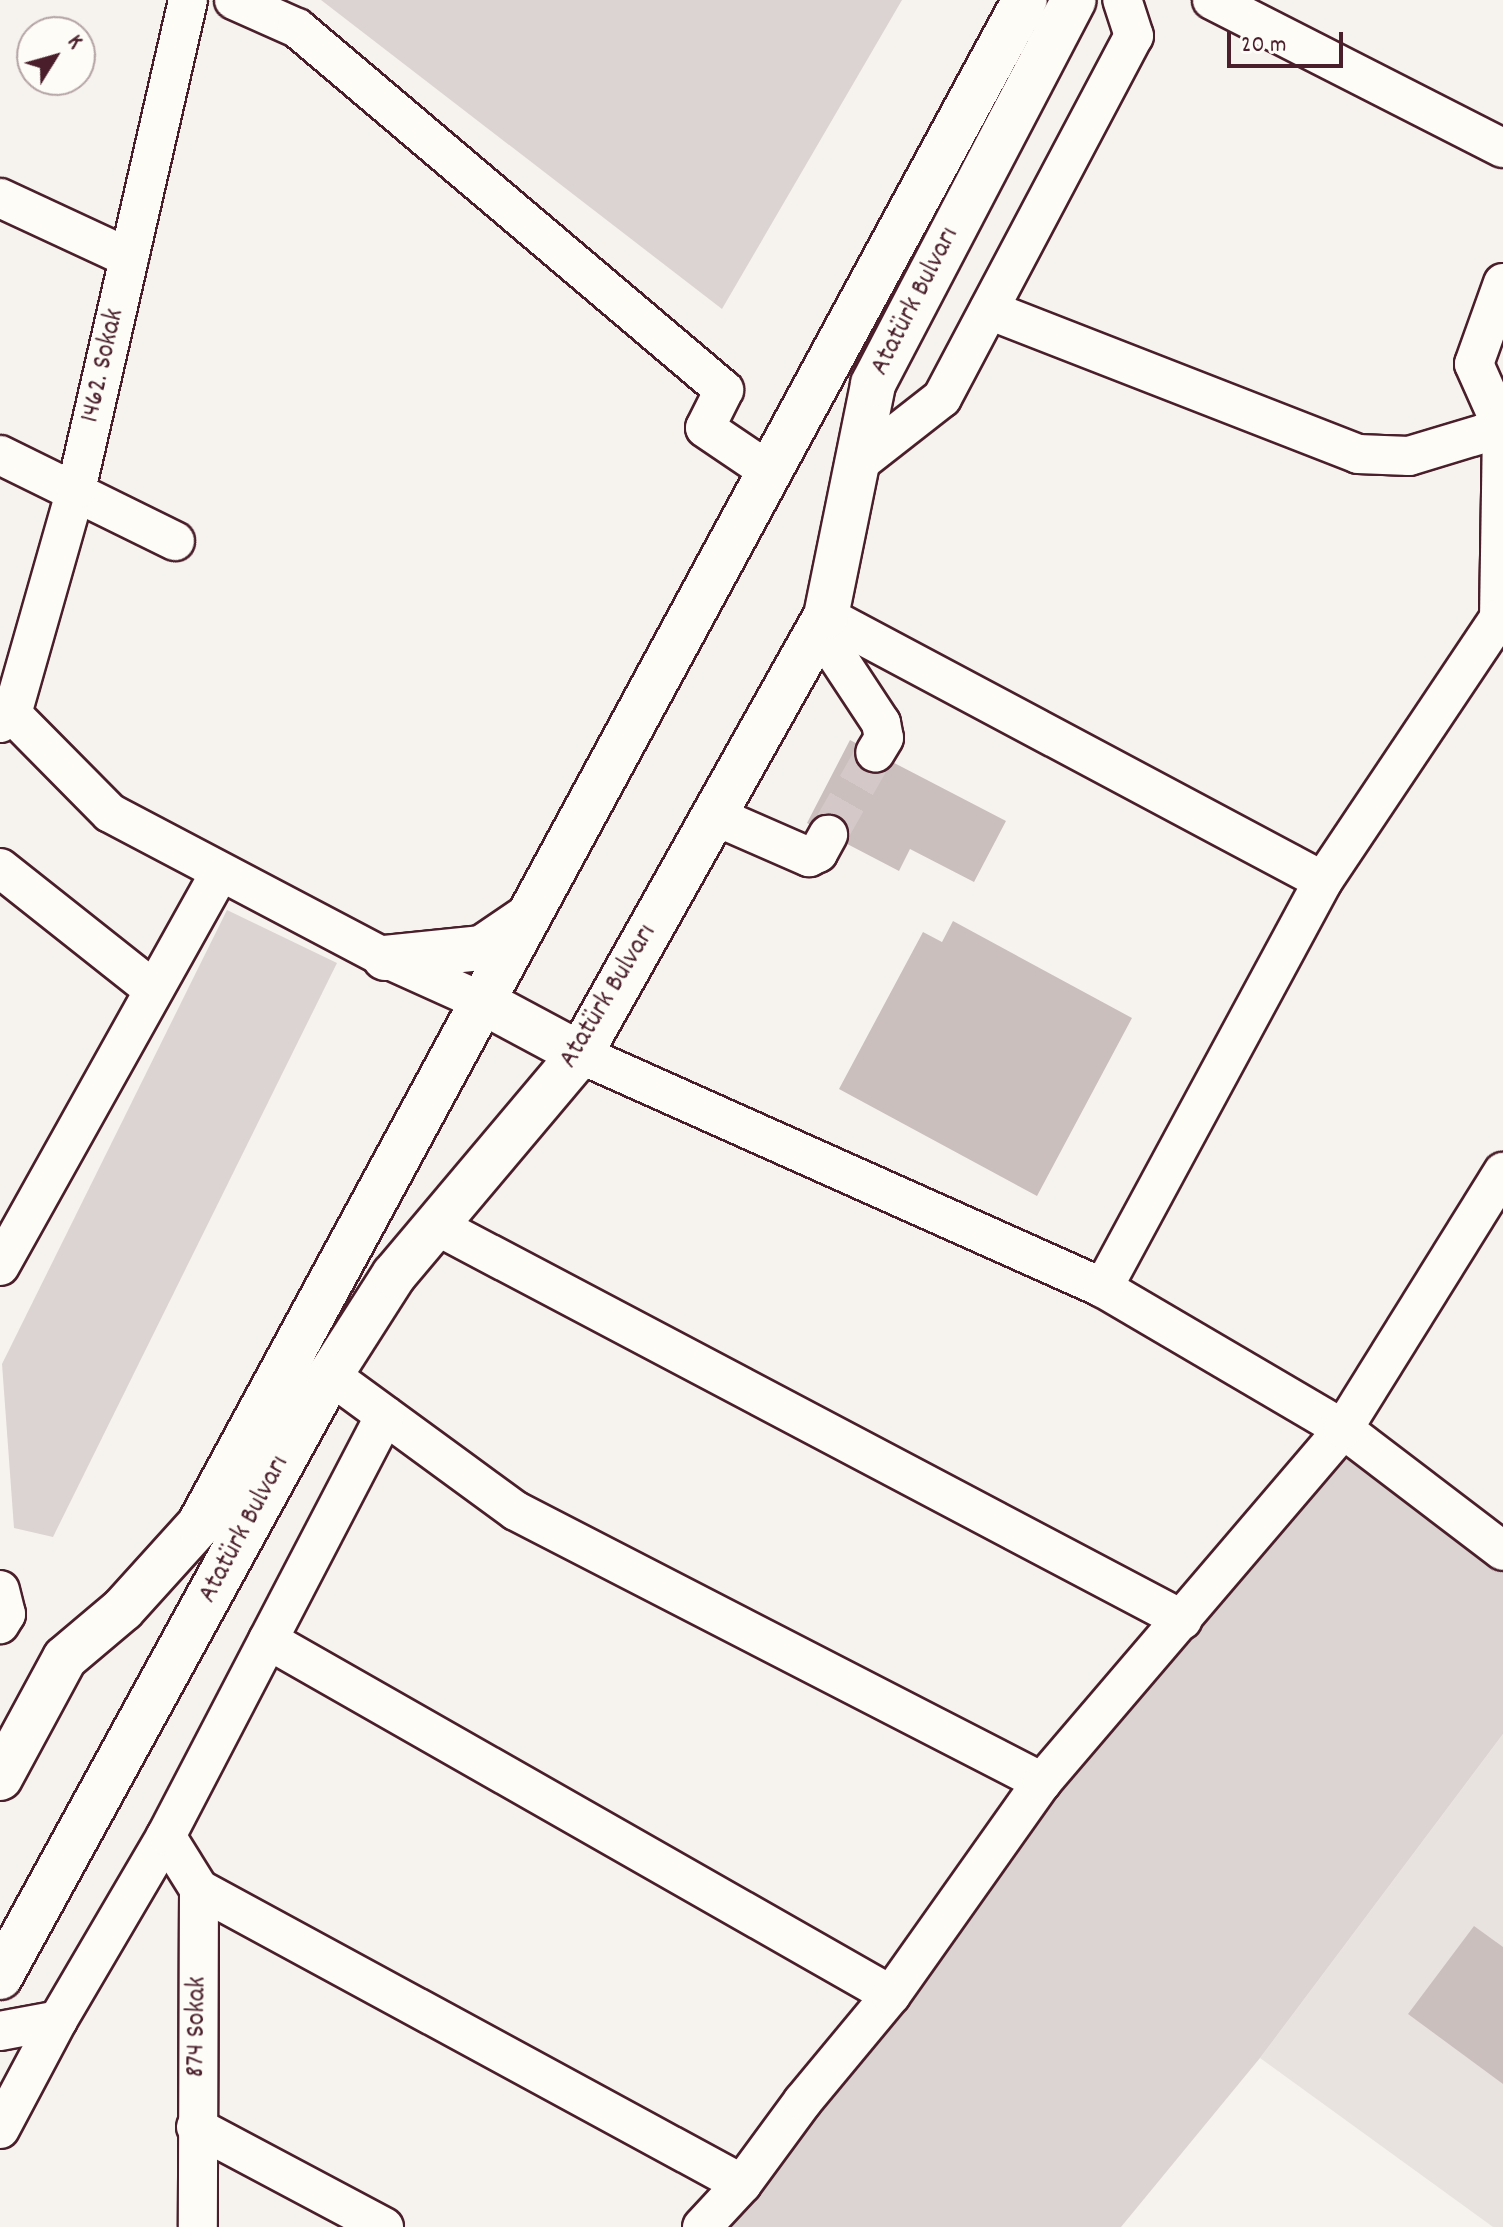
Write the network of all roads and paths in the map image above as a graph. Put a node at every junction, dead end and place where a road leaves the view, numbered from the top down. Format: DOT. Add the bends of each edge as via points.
graph roads {
  1 [pos="188,0"];
  2 [pos="234,0"];
  3 [pos="1025,0"];
  4 [pos="1074,0"];
  5 [pos="1122,0"];
  6 [pos="1212,0"];
  7 [pos="1503,148"];
  8 [pos="0,198"];
  9 [pos="129,258"];
  10 [pos="1503,283"];
  11 [pos="989,310"];
  12 [pos="1502,429"];
  13 [pos="0,455"];
  14 [pos="855,466"];
  15 [pos="767,470"];
  16 [pos="76,490"];
  17 [pos="175,541"];
  18 [pos="822,623"];
  19 [pos="4,715"];
  20 [pos="875,753"];
  21 [pos="715,816"];
  22 [pos="828,835"];
  23 [pos="0,868"];
  24 [pos="219,874"];
  25 [pos="1323,881"];
  26 [pos="534,912"];
  27 [pos="385,958"];
  28 [pos="154,990"];
  29 [pos="483,1002"];
  30 [pos="580,1054"];
  31 [pos="1503,1172"];
  32 [pos="439,1227"];
  33 [pos="0,1266"];
  34 [pos="1103,1288"];
  35 [pos="330,1375"];
  36 [pos="385,1416"];
  37 [pos="1343,1429"];
  38 [pos="1503,1551"];
  39 [pos="1183,1620"];
  40 [pos="268,1640"];
  41 [pos="0,1778"];
  42 [pos="1042,1782"];
  43 [pos="166,1836"];
  44 [pos="199,1889"];
  45 [pos="0,1977"];
  46 [pos="891,1995"];
  47 [pos="58,2020"];
  48 [pos="0,2031"];
  49 [pos="196,2127"];
  50 [pos="0,2129"];
  51 [pos="742,2184"];
  52 [pos="198,2227"];
  53 [pos="384,2227"];
  54 [pos="702,2227"];
  1 -- 9 [label="street, 1462. Sokak"];
  2 -- 15 [label="street" via="297,28 724,390 705,428"];
  3 -- 15 [label="main road, Atatürk Bulvarı" via="829,367"];
  4 -- 14 [label="main road, Atatürk Bulvarı" via="873,384"];
  5 -- 11 [label="street" via="1134,36"];
  6 -- 7 [label="street"];
  8 -- 9 [label="street"];
  9 -- 16 [label="street, 1462. Sokak"];
  10 -- 12 [label="street" via="1474,364"];
  11 -- 12 [label="street" via="1358,454 1409,456"];
  11 -- 14 [label="street" via="942,398"];
  12 -- 25 [label="street" via="1499,618"];
  13 -- 16 [label="street"];
  14 -- 18 [label="main road, Atatürk Bulvarı"];
  15 -- 26 [label="main road, Atatürk Bulvarı"];
  16 -- 17 [label="street"];
  16 -- 19 [label="street, 1462. Sokak"];
  18 -- 20 [label="street" via="881,723 884,738"];
  18 -- 21 [label="main road, Atatürk Bulvarı"];
  18 -- 25 [label="street"];
  19 -- 24 [label="street" via="110,813"];
  21 -- 22 [label="street" via="809,857 818,853"];
  21 -- 30 [label="main road, Atatürk Bulvarı"];
  23 -- 28 [label="street"];
  24 -- 27 [label="street"];
  24 -- 28 [label="street"];
  25 -- 34 [label="street"];
  26 -- 27 [label="main road" via="482,948"];
  26 -- 29 [label="main road, Atatürk Bulvarı"];
  27 -- 29 [label="street"];
  28 -- 33 [label="street"];
  29 -- 30 [label="main road"];
  29 -- 41 [label="main road, Atatürk Bulvarı" via="199,1525 123,1609 65,1658"];
  30 -- 32 [label="main road, Atatürk Bulvarı"];
  30 -- 34 [label="street"];
  31 -- 37 [label="street"];
  32 -- 35 [label="main road, Atatürk Bulvarı" via="394,1275"];
  32 -- 39 [label="street"];
  34 -- 37 [label="street"];
  35 -- 36 [label="street"];
  35 -- 45 [label="main road, Atatürk Bulvarı"];
  36 -- 40 [label="street"];
  36 -- 42 [label="street" via="516,1511"];
  37 -- 38 [label="street"];
  37 -- 39 [label="street"];
  39 -- 42 [label="street"];
  40 -- 43 [label="street"];
  40 -- 46 [label="street"];
  42 -- 46 [label="street"];
  43 -- 44 [label="street"];
  43 -- 47 [label="street"];
  44 -- 49 [label="street, 874 Sokak"];
  44 -- 51 [label="street"];
  46 -- 51 [label="street"];
  47 -- 48 [label="street"];
  47 -- 50 [label="street"];
  49 -- 52 [label="street, 874 Sokak"];
  49 -- 53 [label="street"];
  51 -- 54 [label="street"];
}
